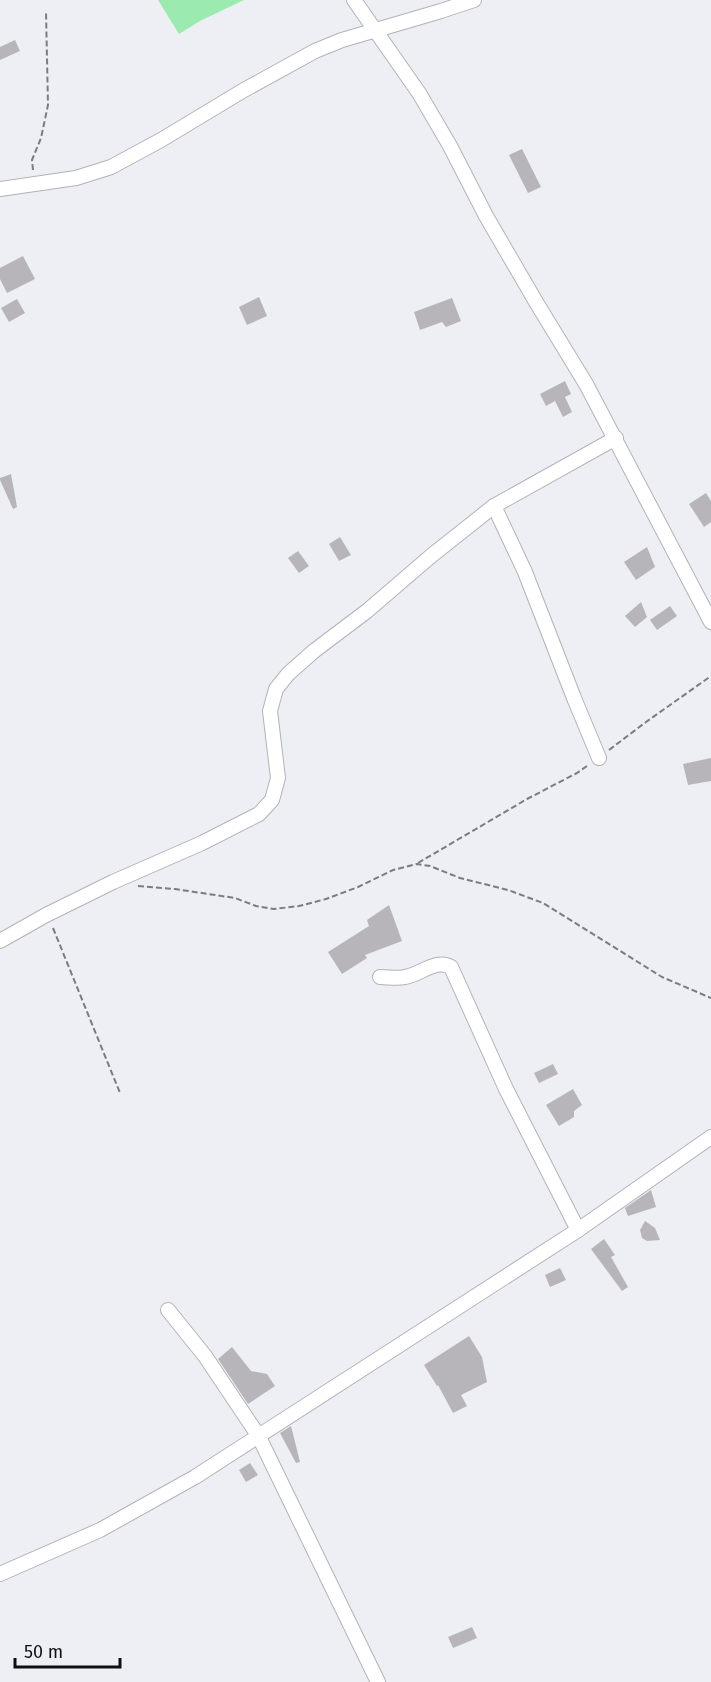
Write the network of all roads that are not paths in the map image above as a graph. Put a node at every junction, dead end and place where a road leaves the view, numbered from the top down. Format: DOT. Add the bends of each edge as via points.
graph roads {
  1 [pos="354,0"];
  2 [pos="474,0"];
  3 [pos="376,31"];
  4 [pos="0,189"];
  5 [pos="616,438"];
  6 [pos="494,506"];
  7 [pos="711,622"];
  8 [pos="599,758"];
  9 [pos="0,941"];
  10 [pos="380,977"];
  11 [pos="711,1137"];
  12 [pos="578,1230"];
  13 [pos="168,1310"];
  14 [pos="258,1435"];
  15 [pos="0,1574"];
  16 [pos="378,1682"];
  1 -- 3 [label="street"];
  2 -- 3 [label="street"];
  3 -- 4 [label="street" via="342,40 293,62 111,167 76,178"];
  3 -- 5 [label="street" via="435,119 486,216"];
  5 -- 6 [label="street"];
  5 -- 7 [label="street"];
  6 -- 8 [label="street" via="525,572"];
  6 -- 9 [label="street" via="314,651 276,689 270,711 278,778 272,800 259,814 46,915"];
  10 -- 12 [label="street" via="404,978 439,964 451,967 506,1089"];
  11 -- 12 [label="street"];
  12 -- 14 [label="street"];
  13 -- 14 [label="street" via="205,1356"];
  14 -- 15 [label="street" via="195,1477 100,1530"];
  14 -- 16 [label="street"];
}
